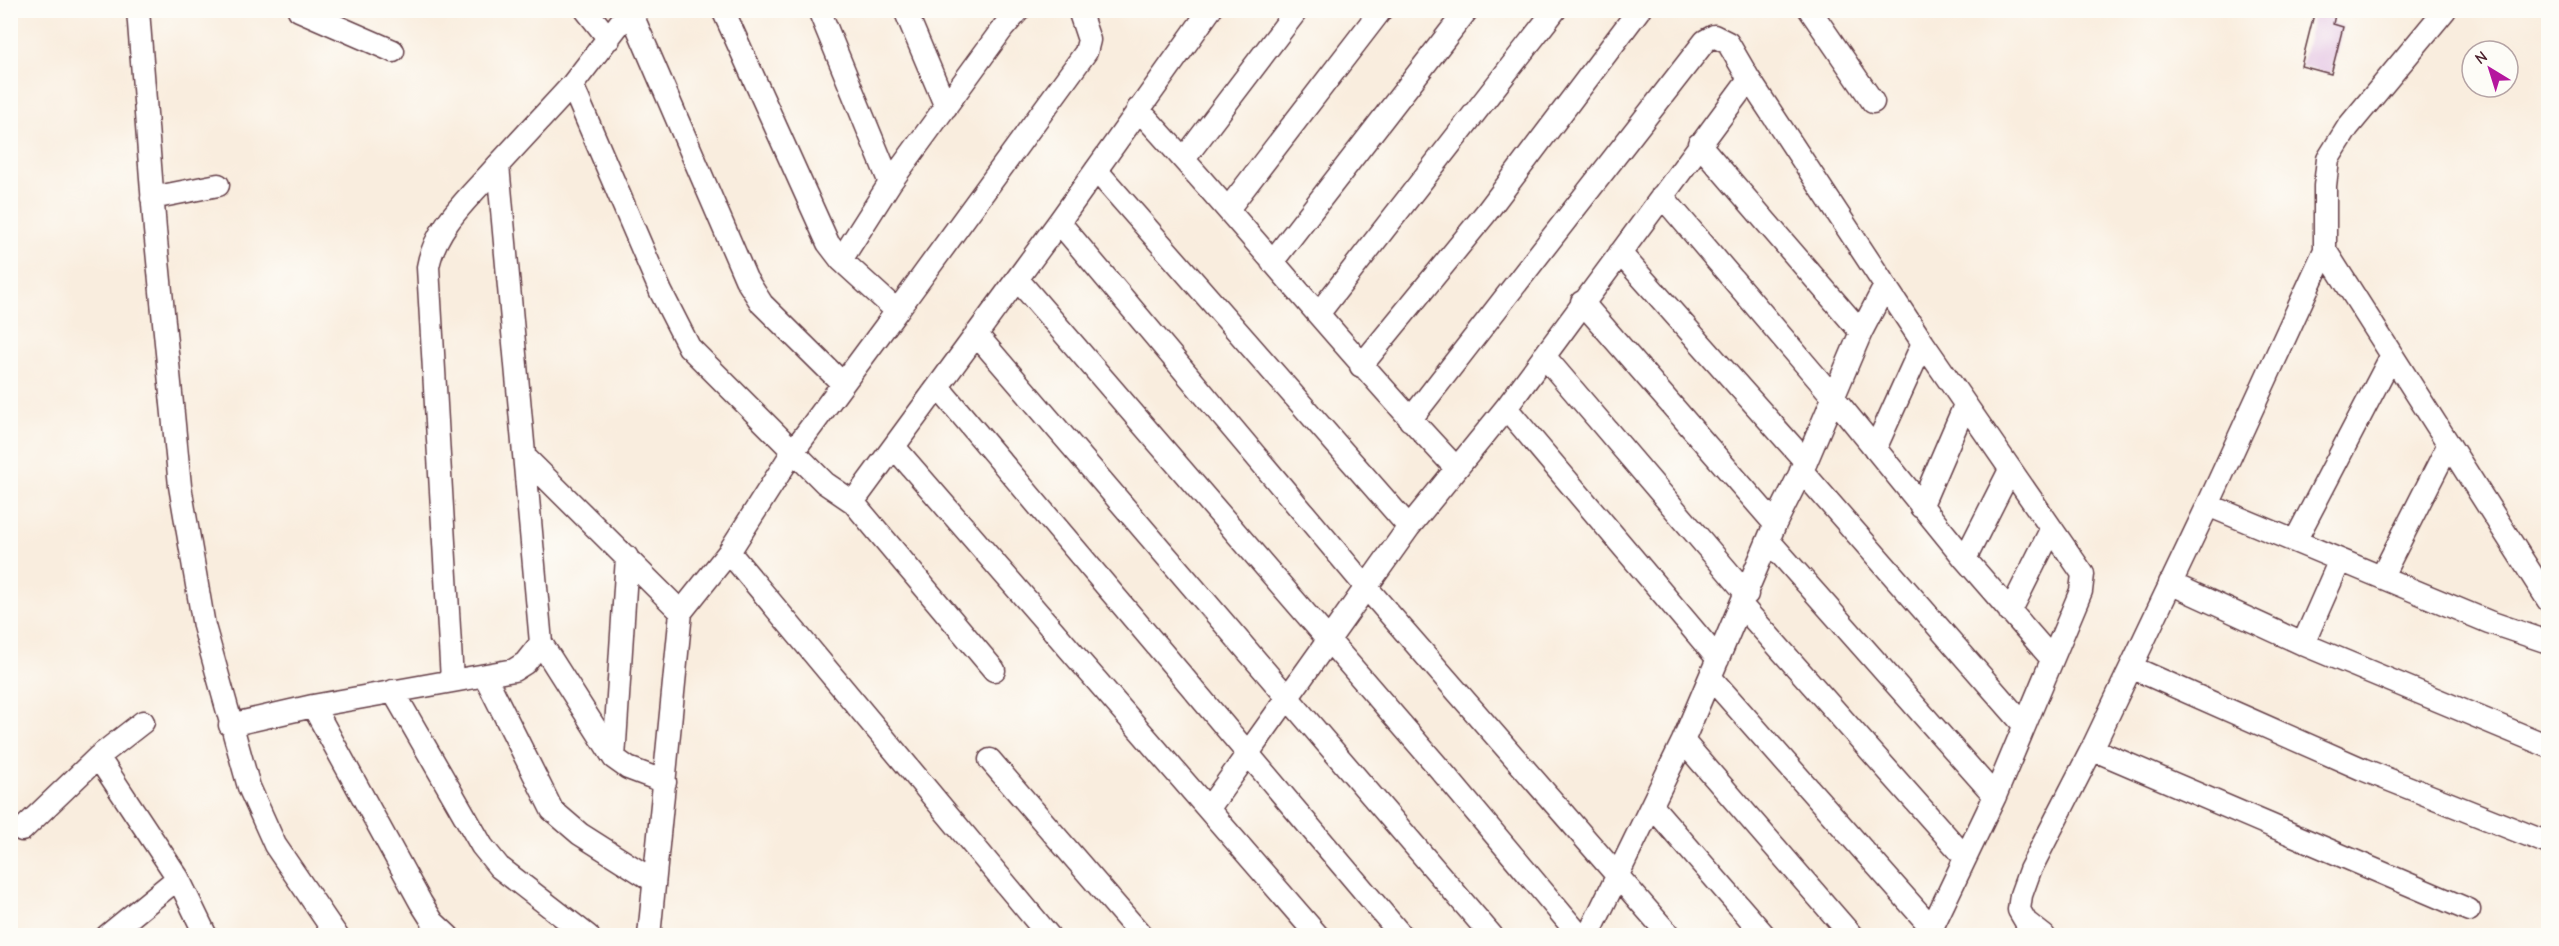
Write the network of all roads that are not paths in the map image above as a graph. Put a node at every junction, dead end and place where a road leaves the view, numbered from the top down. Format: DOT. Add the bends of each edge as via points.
graph roads {
  1 [pos="138,10"];
  2 [pos="299,10"];
  3 [pos="586,10"];
  4 [pos="630,10"];
  5 [pos="723,10"];
  6 [pos="819,10"];
  7 [pos="905,10"];
  8 [pos="1019,10"];
  9 [pos="1079,10"];
  10 [pos="1210,10"];
  11 [pos="1297,10"];
  12 [pos="1381,10"];
  13 [pos="1467,10"];
  14 [pos="1555,10"];
  15 [pos="1639,10"];
  16 [pos="1810,10"];
  17 [pos="2445,10"];
  18 [pos="999,20"];
  19 [pos="609,39"];
  20 [pos="393,51"];
  21 [pos="1749,79"];
  22 [pos="572,85"];
  23 [pos="1872,102"];
  24 [pos="946,107"];
  25 [pos="1138,109"];
  26 [pos="1699,144"];
  27 [pos="1184,159"];
  28 [pos="498,165"];
  29 [pos="1096,170"];
  30 [pos="890,183"];
  31 [pos="218,184"];
  32 [pos="1662,196"];
  33 [pos="152,198"];
  34 [pos="1228,209"];
  35 [pos="1059,222"];
  36 [pos="2325,250"];
  37 [pos="1620,253"];
  38 [pos="841,260"];
  39 [pos="1272,262"];
  40 [pos="1017,279"];
  41 [pos="1885,286"];
  42 [pos="1582,302"];
  43 [pos="897,311"];
  44 [pos="1318,314"];
  45 [pos="1861,332"];
  46 [pos="976,334"];
  47 [pos="1923,343"];
  48 [pos="2392,355"];
  49 [pos="1544,356"];
  50 [pos="1361,366"];
  51 [pos="842,382"];
  52 [pos="938,387"];
  53 [pos="1834,398"];
  54 [pos="1965,405"];
  55 [pos="1506,408"];
  56 [pos="1410,420"];
  57 [pos="2449,444"];
  58 [pos="895,448"];
  59 [pos="1875,449"];
  60 [pos="794,450"];
  61 [pos="526,458"];
  62 [pos="1804,466"];
  63 [pos="1456,468"];
  64 [pos="2010,470"];
  65 [pos="853,502"];
  66 [pos="2208,505"];
  67 [pos="1921,507"];
  68 [pos="1409,527"];
  69 [pos="2051,530"];
  70 [pos="1772,533"];
  71 [pos="2295,541"];
  72 [pos="729,552"];
  73 [pos="627,557"];
  74 [pos="1965,559"];
  75 [pos="2340,560"];
  76 [pos="2382,576"];
  77 [pos="2169,583"];
  78 [pos="1366,587"];
  79 [pos="1744,600"];
  80 [pos="2548,600"];
  81 [pos="681,612"];
  82 [pos="2010,612"];
  83 [pos="1328,640"];
  84 [pos="2548,642"];
  85 [pos="541,643"];
  86 [pos="2303,644"];
  87 [pos="2052,659"];
  88 [pos="1715,668"];
  89 [pos="2132,668"];
  90 [pos="994,670"];
  91 [pos="485,676"];
  92 [pos="453,680"];
  93 [pos="393,691"];
  94 [pos="1288,698"];
  95 [pos="313,706"];
  96 [pos="143,722"];
  97 [pos="230,725"];
  98 [pos="2024,725"];
  99 [pos="1683,741"];
  100 [pos="2548,746"];
  101 [pos="2092,749"];
  102 [pos="1249,755"];
  103 [pos="98,757"];
  104 [pos="614,758"];
  105 [pos="990,760"];
  106 [pos="665,782"];
  107 [pos="1995,796"];
  108 [pos="1652,806"];
  109 [pos="1209,808"];
  110 [pos="22,830"];
  111 [pos="2548,843"];
  112 [pos="1964,856"];
  113 [pos="1618,874"];
  114 [pos="178,878"];
  115 [pos="654,881"];
  116 [pos="2469,910"];
  117 [pos="1930,931"];
  118 [pos="107,936"];
  119 [pos="206,936"];
  120 [pos="337,936"];
  121 [pos="448,936"];
  122 [pos="588,936"];
  123 [pos="649,936"];
  124 [pos="1049,936"];
  125 [pos="1142,936"];
  126 [pos="1318,936"];
  127 [pos="1402,936"];
  128 [pos="1492,936"];
  129 [pos="1580,936"];
  130 [pos="1588,936"];
  131 [pos="1670,936"];
  132 [pos="1765,936"];
  133 [pos="1852,936"];
  134 [pos="2044,936"];
  1 -- 33 [label="street"];
  2 -- 20 [label="street"];
  3 -- 19 [label="street"];
  4 -- 19 [label="street"];
  4 -- 51 [label="street" via="746,279 762,304"];
  5 -- 38 [label="street" via="820,227"];
  6 -- 30 [label="street"];
  7 -- 24 [label="street"];
  8 -- 18 [label="street"];
  9 -- 43 [label="street" via="1089,40 1086,52"];
  10 -- 25 [label="street"];
  11 -- 27 [label="street"];
  12 -- 34 [label="street"];
  13 -- 39 [label="street"];
  14 -- 44 [label="street"];
  15 -- 50 [label="street" via="1486,213"];
  16 -- 23 [label="street"];
  17 -- 36 [label="street" via="2348,127 2328,159"];
  18 -- 24 [label="street"];
  19 -- 22 [label="street"];
  21 -- 26 [label="street"];
  21 -- 41 [label="street"];
  21 -- 56 [label="street" via="1728,43 1714,36 1705,40"];
  22 -- 28 [label="street"];
  22 -- 60 [label="street" via="661,292 689,347"];
  24 -- 30 [label="street"];
  25 -- 27 [label="street"];
  25 -- 29 [label="street"];
  26 -- 32 [label="street"];
  26 -- 45 [label="street"];
  27 -- 34 [label="street"];
  28 -- 61 [label="street"];
  28 -- 92 [label="street" via="443,230 428,267"];
  29 -- 35 [label="street"];
  29 -- 68 [label="street"];
  30 -- 38 [label="street"];
  31 -- 33 [label="street"];
  32 -- 37 [label="street"];
  32 -- 53 [label="street"];
  33 -- 97 [label="street" via="180,486 204,626"];
  34 -- 39 [label="street"];
  35 -- 40 [label="street"];
  35 -- 78 [label="street"];
  36 -- 48 [label="street"];
  36 -- 66 [label="street"];
  37 -- 42 [label="street"];
  37 -- 62 [label="street"];
  38 -- 43 [label="street"];
  39 -- 44 [label="street"];
  40 -- 46 [label="street"];
  40 -- 83 [label="street"];
  41 -- 45 [label="street"];
  41 -- 47 [label="street"];
  42 -- 49 [label="street"];
  42 -- 70 [label="street"];
  43 -- 51 [label="street"];
  44 -- 50 [label="street"];
  45 -- 53 [label="street"];
  46 -- 52 [label="street"];
  46 -- 94 [label="street"];
  47 -- 54 [label="street"];
  47 -- 59 [label="street"];
  48 -- 57 [label="street"];
  48 -- 71 [label="street"];
  49 -- 55 [label="street"];
  49 -- 79 [label="street"];
  50 -- 56 [label="street"];
  51 -- 60 [label="street"];
  52 -- 58 [label="street"];
  52 -- 102 [label="street"];
  53 -- 59 [label="street"];
  53 -- 62 [label="street"];
  54 -- 64 [label="street"];
  54 -- 67 [label="street"];
  55 -- 63 [label="street"];
  55 -- 88 [label="street"];
  56 -- 63 [label="street"];
  57 -- 76 [label="street"];
  57 -- 80 [label="street"];
  58 -- 65 [label="street"];
  58 -- 109 [label="street"];
  59 -- 67 [label="street"];
  60 -- 65 [label="street" via="825,483"];
  60 -- 72 [label="street"];
  61 -- 73 [label="street"];
  61 -- 85 [label="street"];
  62 -- 70 [label="street"];
  62 -- 98 [label="street"];
  63 -- 68 [label="street"];
  64 -- 69 [label="street"];
  64 -- 74 [label="street"];
  65 -- 90 [label="street"];
  66 -- 71 [label="street"];
  66 -- 77 [label="street"];
  67 -- 74 [label="street"];
  68 -- 78 [label="street"];
  69 -- 82 [label="street"];
  69 -- 87 [label="street" via="2083,574 2081,591"];
  70 -- 79 [label="street"];
  70 -- 107 [label="street"];
  71 -- 75 [label="street"];
  72 -- 81 [label="street"];
  72 -- 124 [label="street"];
  73 -- 81 [label="street"];
  73 -- 104 [label="street"];
  74 -- 82 [label="street"];
  75 -- 76 [label="street"];
  75 -- 86 [label="street"];
  76 -- 84 [label="street" via="2489,622"];
  77 -- 86 [label="street"];
  77 -- 89 [label="street"];
  78 -- 83 [label="street"];
  78 -- 113 [label="street"];
  79 -- 88 [label="street"];
  79 -- 112 [label="street"];
  81 -- 106 [label="street"];
  82 -- 87 [label="street"];
  83 -- 94 [label="street"];
  83 -- 129 [label="street"];
  85 -- 91 [label="street" via="519,667"];
  85 -- 104 [label="street"];
  86 -- 100 [label="street"];
  87 -- 98 [label="street"];
  88 -- 99 [label="street"];
  88 -- 117 [label="street"];
  89 -- 101 [label="street"];
  89 -- 111 [label="street"];
  91 -- 92 [label="street"];
  91 -- 115 [label="street" via="552,810 579,834"];
  92 -- 93 [label="street"];
  93 -- 95 [label="street"];
  93 -- 122 [label="street" via="482,846 499,867"];
  94 -- 102 [label="street"];
  94 -- 128 [label="street"];
  95 -- 97 [label="street"];
  95 -- 121 [label="street" via="433,922"];
  96 -- 103 [label="street"];
  97 -- 120 [label="street" via="249,787 275,846"];
  98 -- 107 [label="street"];
  99 -- 108 [label="street"];
  99 -- 133 [label="street"];
  101 -- 116 [label="street"];
  101 -- 134 [label="street" via="2021,895 2019,910 2026,922"];
  102 -- 109 [label="street"];
  102 -- 127 [label="street"];
  103 -- 110 [label="street"];
  103 -- 114 [label="street"];
  104 -- 106 [label="street" via="628,768"];
  105 -- 125 [label="street"];
  106 -- 115 [label="street"];
  107 -- 112 [label="street"];
  108 -- 113 [label="street"];
  108 -- 132 [label="street"];
  109 -- 126 [label="street"];
  112 -- 117 [label="street"];
  113 -- 130 [label="street"];
  113 -- 131 [label="street"];
  114 -- 118 [label="street"];
  114 -- 119 [label="street"];
  115 -- 123 [label="street"];
}
